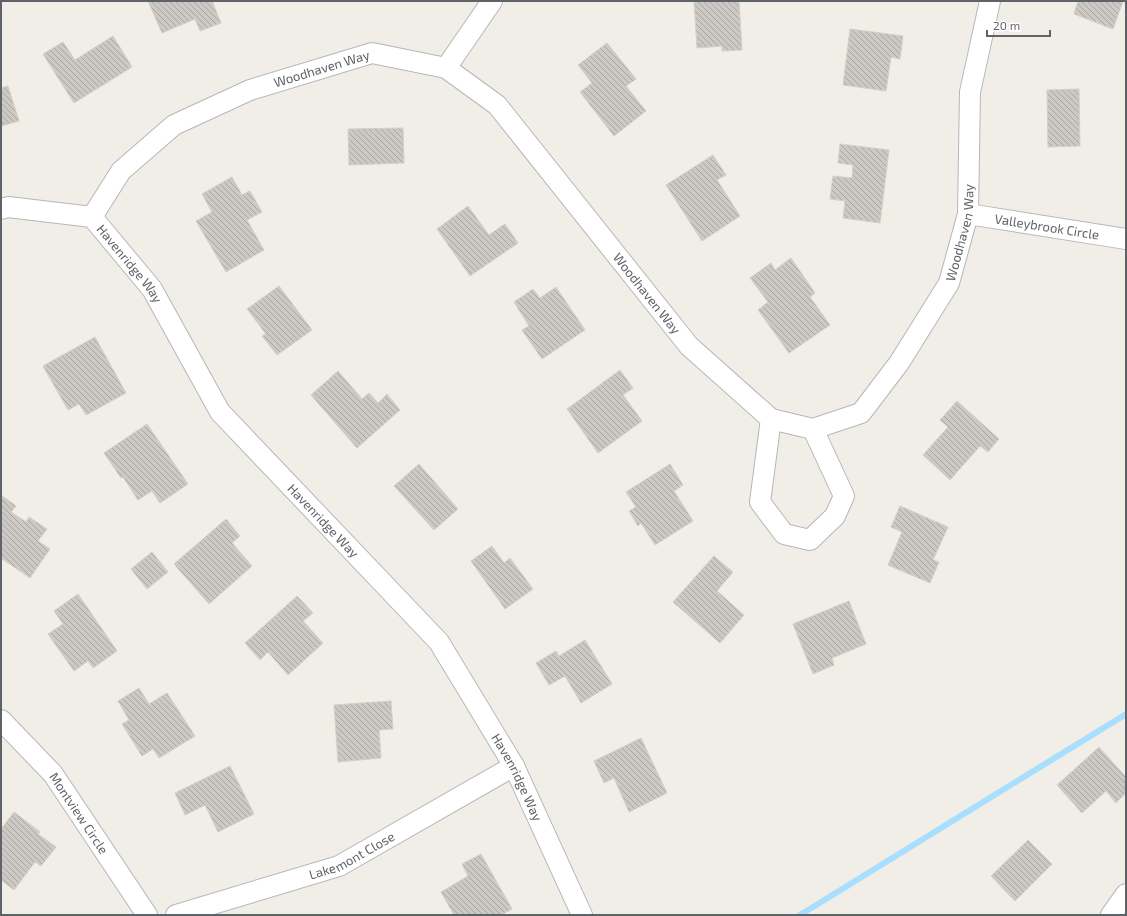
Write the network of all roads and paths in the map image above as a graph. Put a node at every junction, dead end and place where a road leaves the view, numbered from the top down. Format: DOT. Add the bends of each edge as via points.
graph roads {
  1 [pos="492,1"];
  2 [pos="990,1"];
  3 [pos="446,68"];
  4 [pos="1,210"];
  5 [pos="968,214"];
  6 [pos="92,217"];
  7 [pos="1126,239"];
  8 [pos="771,419"];
  9 [pos="813,429"];
  10 [pos="1,720"];
  11 [pos="514,766"];
  12 [pos="1126,894"];
  13 [pos="147,915"];
  14 [pos="176,915"];
  15 [pos="582,915"];
  16 [pos="1111,915"];
  1 -- 3 [label="street"];
  2 -- 5 [label="street, Woodhaven Way" via="970,92"];
  3 -- 6 [label="street, Woodhaven Way" via="372,53 250,90 174,125 121,171"];
  3 -- 8 [label="street, Woodhaven Way" via="496,105 689,346"];
  4 -- 6 [label="street, Havenridge Way" via="8,207"];
  5 -- 7 [label="street, Valleybrook Circle"];
  5 -- 9 [label="street, Woodhaven Way" via="949,283 899,363 861,413"];
  6 -- 11 [label="street, Havenridge Way" via="152,289 220,412 439,642"];
  8 -- 9 [label="street, Woodhaven Way"];
  8 -- 9 [label="street" via="760,502 784,534 810,540 835,516 844,496"];
  10 -- 13 [label="street, Montview Circle" via="53,774"];
  11 -- 14 [label="street, Lakemont Close" via="339,866"];
  11 -- 15 [label="street, Havenridge Way"];
  12 -- 16 [label="street"];
}
